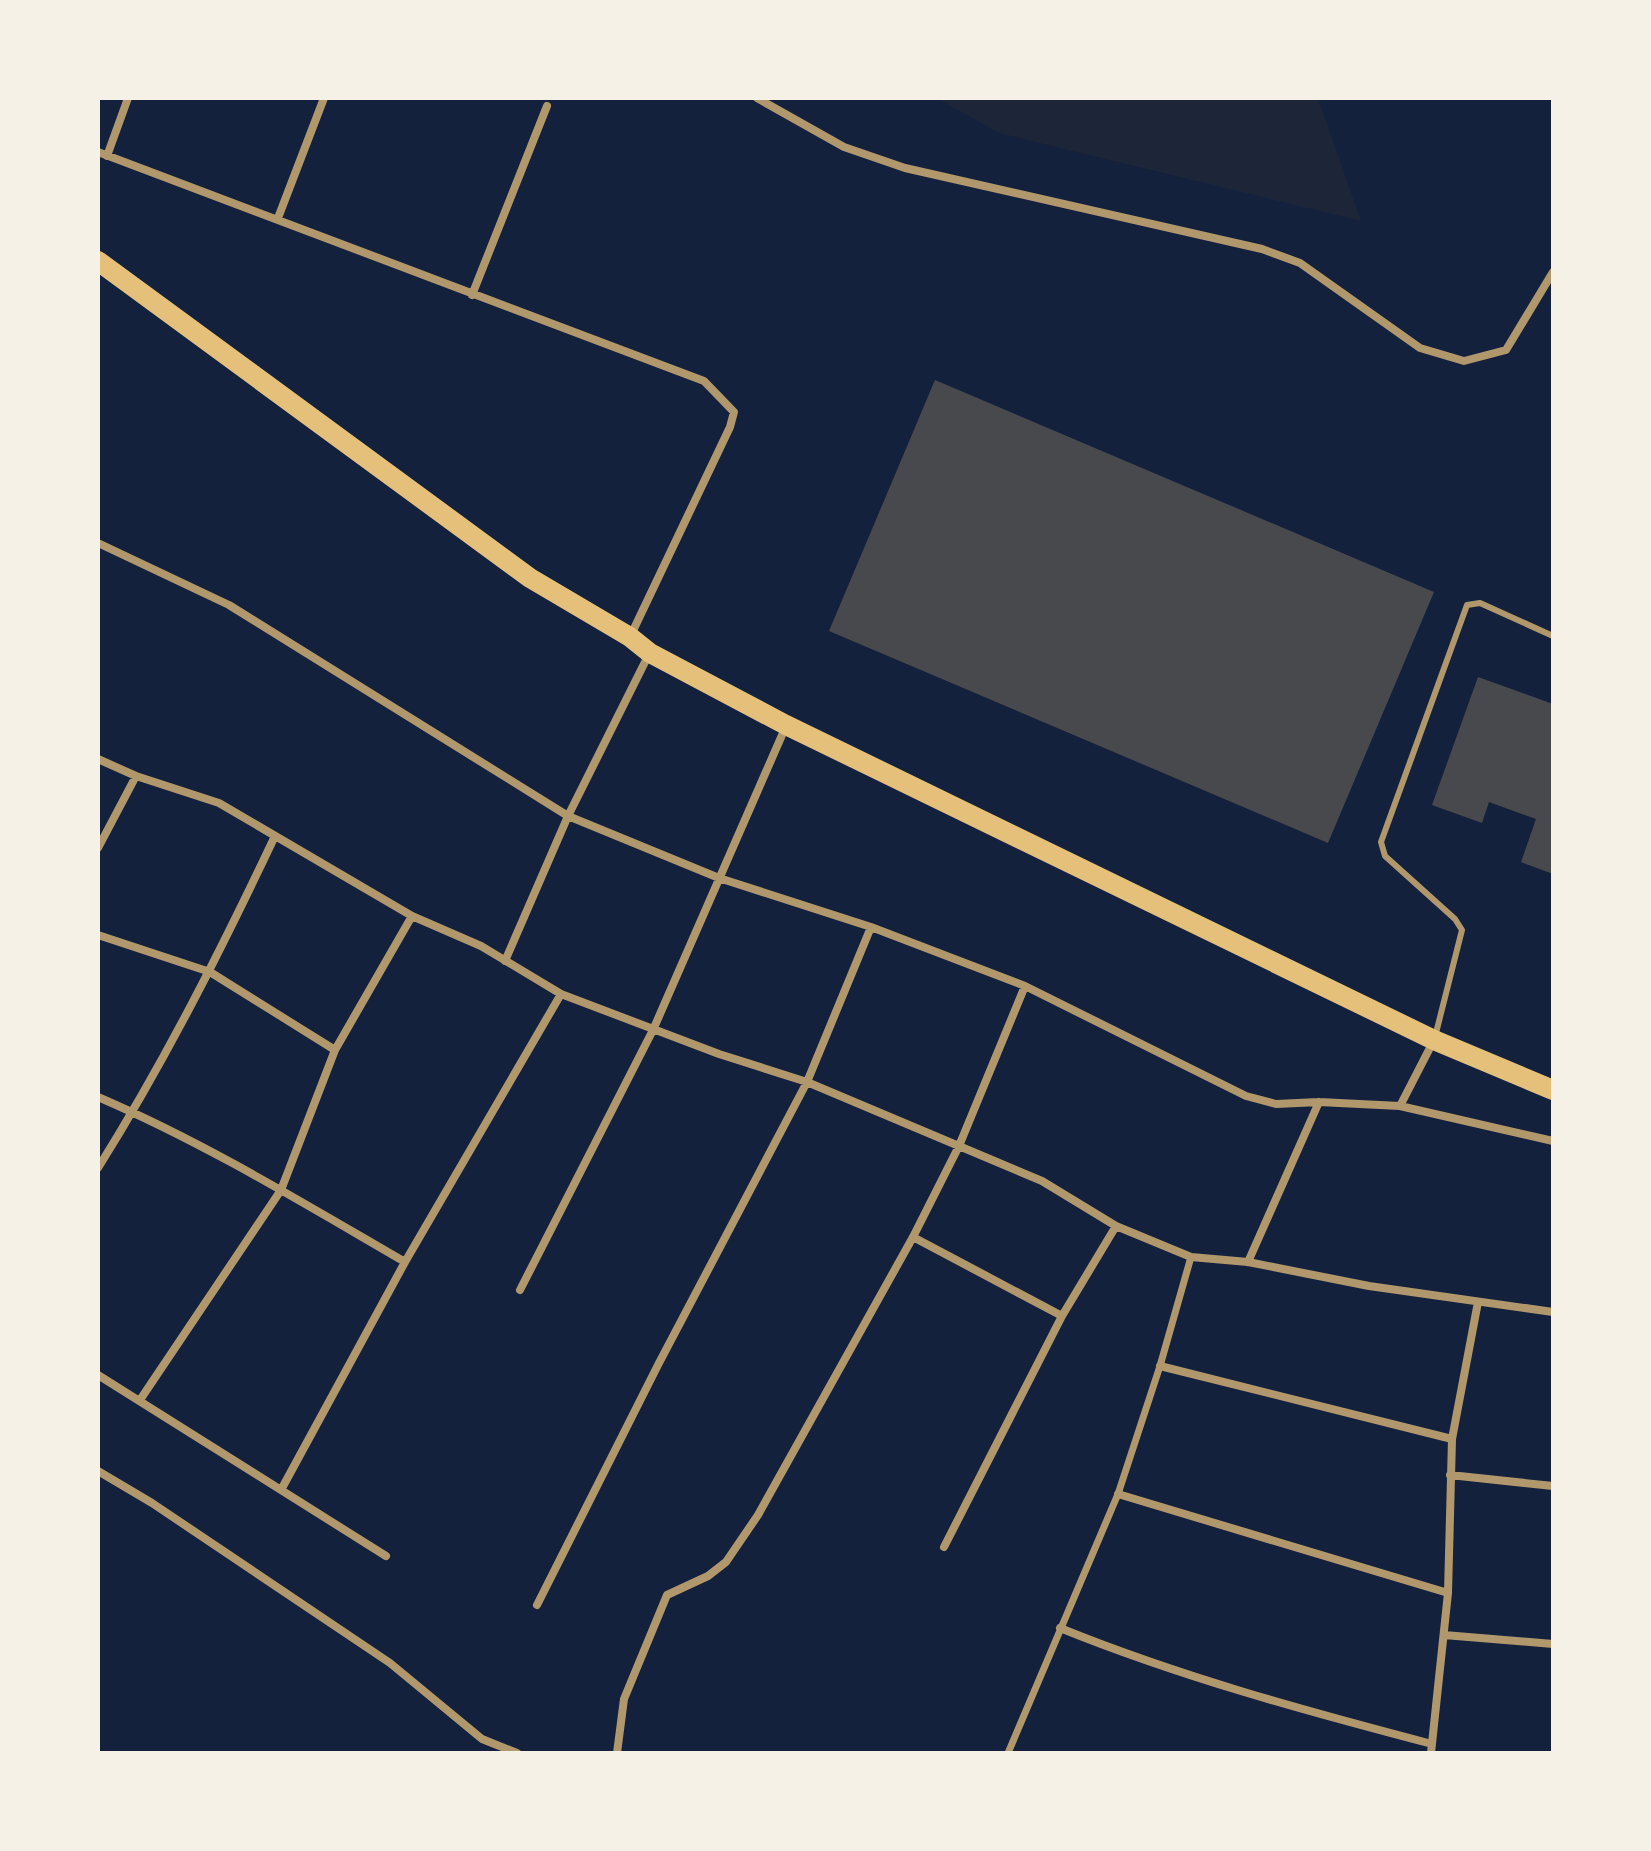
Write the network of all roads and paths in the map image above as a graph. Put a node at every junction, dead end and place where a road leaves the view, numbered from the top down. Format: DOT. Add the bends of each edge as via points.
graph roads {
  1 [pos="128,98"];
  2 [pos="324,98"];
  3 [pos="757,98"];
  4 [pos="547,106"];
  5 [pos="103,154"];
  6 [pos="278,218"];
  7 [pos="98,261"];
  8 [pos="1553,272"];
  9 [pos="472,295"];
  10 [pos="98,543"];
  11 [pos="1553,636"];
  12 [pos="630,637"];
  13 [pos="650,653"];
  14 [pos="786,725"];
  15 [pos="98,759"];
  16 [pos="136,776"];
  17 [pos="568,816"];
  18 [pos="275,836"];
  19 [pos="98,848"];
  20 [pos="719,878"];
  21 [pos="412,916"];
  22 [pos="871,927"];
  23 [pos="98,935"];
  24 [pos="505,961"];
  25 [pos="210,972"];
  26 [pos="1025,986"];
  27 [pos="561,994"];
  28 [pos="653,1030"];
  29 [pos="1434,1040"];
  30 [pos="335,1050"];
  31 [pos="807,1082"];
  32 [pos="1553,1090"];
  33 [pos="98,1097"];
  34 [pos="1319,1102"];
  35 [pos="1400,1106"];
  36 [pos="133,1112"];
  37 [pos="1553,1141"];
  38 [pos="959,1146"];
  39 [pos="98,1168"];
  40 [pos="281,1190"];
  41 [pos="1116,1226"];
  42 [pos="913,1237"];
  43 [pos="1191,1257"];
  44 [pos="405,1262"];
  45 [pos="1248,1262"];
  46 [pos="520,1290"];
  47 [pos="1478,1302"];
  48 [pos="1553,1312"];
  49 [pos="1062,1316"];
  50 [pos="1160,1366"];
  51 [pos="98,1375"];
  52 [pos="140,1400"];
  53 [pos="1452,1439"];
  54 [pos="98,1471"];
  55 [pos="1450,1475"];
  56 [pos="1553,1486"];
  57 [pos="281,1490"];
  58 [pos="1118,1494"];
  59 [pos="944,1547"];
  60 [pos="386,1556"];
  61 [pos="1448,1593"];
  62 [pos="537,1605"];
  63 [pos="1060,1628"];
  64 [pos="1444,1635"];
  65 [pos="1553,1644"];
  66 [pos="1432,1749"];
  67 [pos="517,1753"];
  68 [pos="617,1753"];
  69 [pos="1008,1753"];
  1 -- 5 [label="street"];
  2 -- 6 [label="street"];
  3 -- 8 [label="street" via="844,147 905,168 1262,249 1300,263 1420,348 1464,361 1506,350"];
  4 -- 9 [label="street"];
  5 -- 6 [label="street"];
  6 -- 9 [label="street"];
  7 -- 12 [label="main road" via="530,578"];
  9 -- 12 [label="street" via="704,381 734,412"];
  10 -- 17 [label="street" via="229,605"];
  11 -- 29 [label="lane" via="1480,603 1467,605 1381,842 1385,856 1462,930"];
  12 -- 13 [label="main road"];
  13 -- 14 [label="main road"];
  13 -- 17 [label="street"];
  14 -- 20 [label="street"];
  14 -- 29 [label="main road"];
  15 -- 16 [label="street"];
  16 -- 18 [label="street" via="219,803"];
  16 -- 19 [label="street"];
  17 -- 20 [label="street"];
  17 -- 24 [label="street"];
  18 -- 21 [label="street"];
  18 -- 25 [label="street"];
  20 -- 22 [label="street"];
  20 -- 28 [label="street"];
  21 -- 24 [label="street"];
  21 -- 30 [label="street"];
  22 -- 26 [label="street"];
  22 -- 31 [label="street"];
  23 -- 25 [label="street"];
  24 -- 27 [label="street"];
  25 -- 30 [label="street"];
  25 -- 36 [label="street"];
  26 -- 34 [label="street" via="1246,1096 1276,1104"];
  26 -- 38 [label="street"];
  27 -- 28 [label="street"];
  27 -- 44 [label="street"];
  28 -- 31 [label="street"];
  28 -- 46 [label="street"];
  29 -- 32 [label="main road"];
  29 -- 35 [label="street"];
  30 -- 40 [label="street"];
  31 -- 38 [label="street"];
  31 -- 62 [label="street"];
  33 -- 36 [label="street"];
  34 -- 35 [label="street"];
  34 -- 45 [label="street"];
  35 -- 37 [label="street"];
  36 -- 39 [label="street"];
  36 -- 40 [label="street"];
  38 -- 41 [label="street" via="1042,1181"];
  38 -- 42 [label="street"];
  40 -- 44 [label="street"];
  40 -- 52 [label="street"];
  41 -- 43 [label="street"];
  41 -- 49 [label="street"];
  42 -- 49 [label="street"];
  42 -- 68 [label="street" via="758,1515 726,1562 667,1595 624,1699"];
  43 -- 45 [label="street"];
  43 -- 50 [label="street"];
  44 -- 57 [label="street"];
  45 -- 47 [label="street"];
  47 -- 48 [label="street"];
  47 -- 53 [label="street"];
  49 -- 59 [label="street"];
  50 -- 53 [label="street"];
  50 -- 58 [label="street"];
  51 -- 52 [label="street"];
  52 -- 57 [label="street"];
  53 -- 55 [label="street"];
  54 -- 67 [label="street" via="390,1663 482,1739"];
  55 -- 56 [label="street"];
  55 -- 61 [label="street"];
  57 -- 60 [label="street"];
  58 -- 61 [label="street"];
  58 -- 63 [label="street"];
  61 -- 64 [label="street"];
  63 -- 66 [label="street" via="1129,1656"];
  63 -- 69 [label="street"];
  64 -- 65 [label="street"];
  64 -- 66 [label="street"];
}
